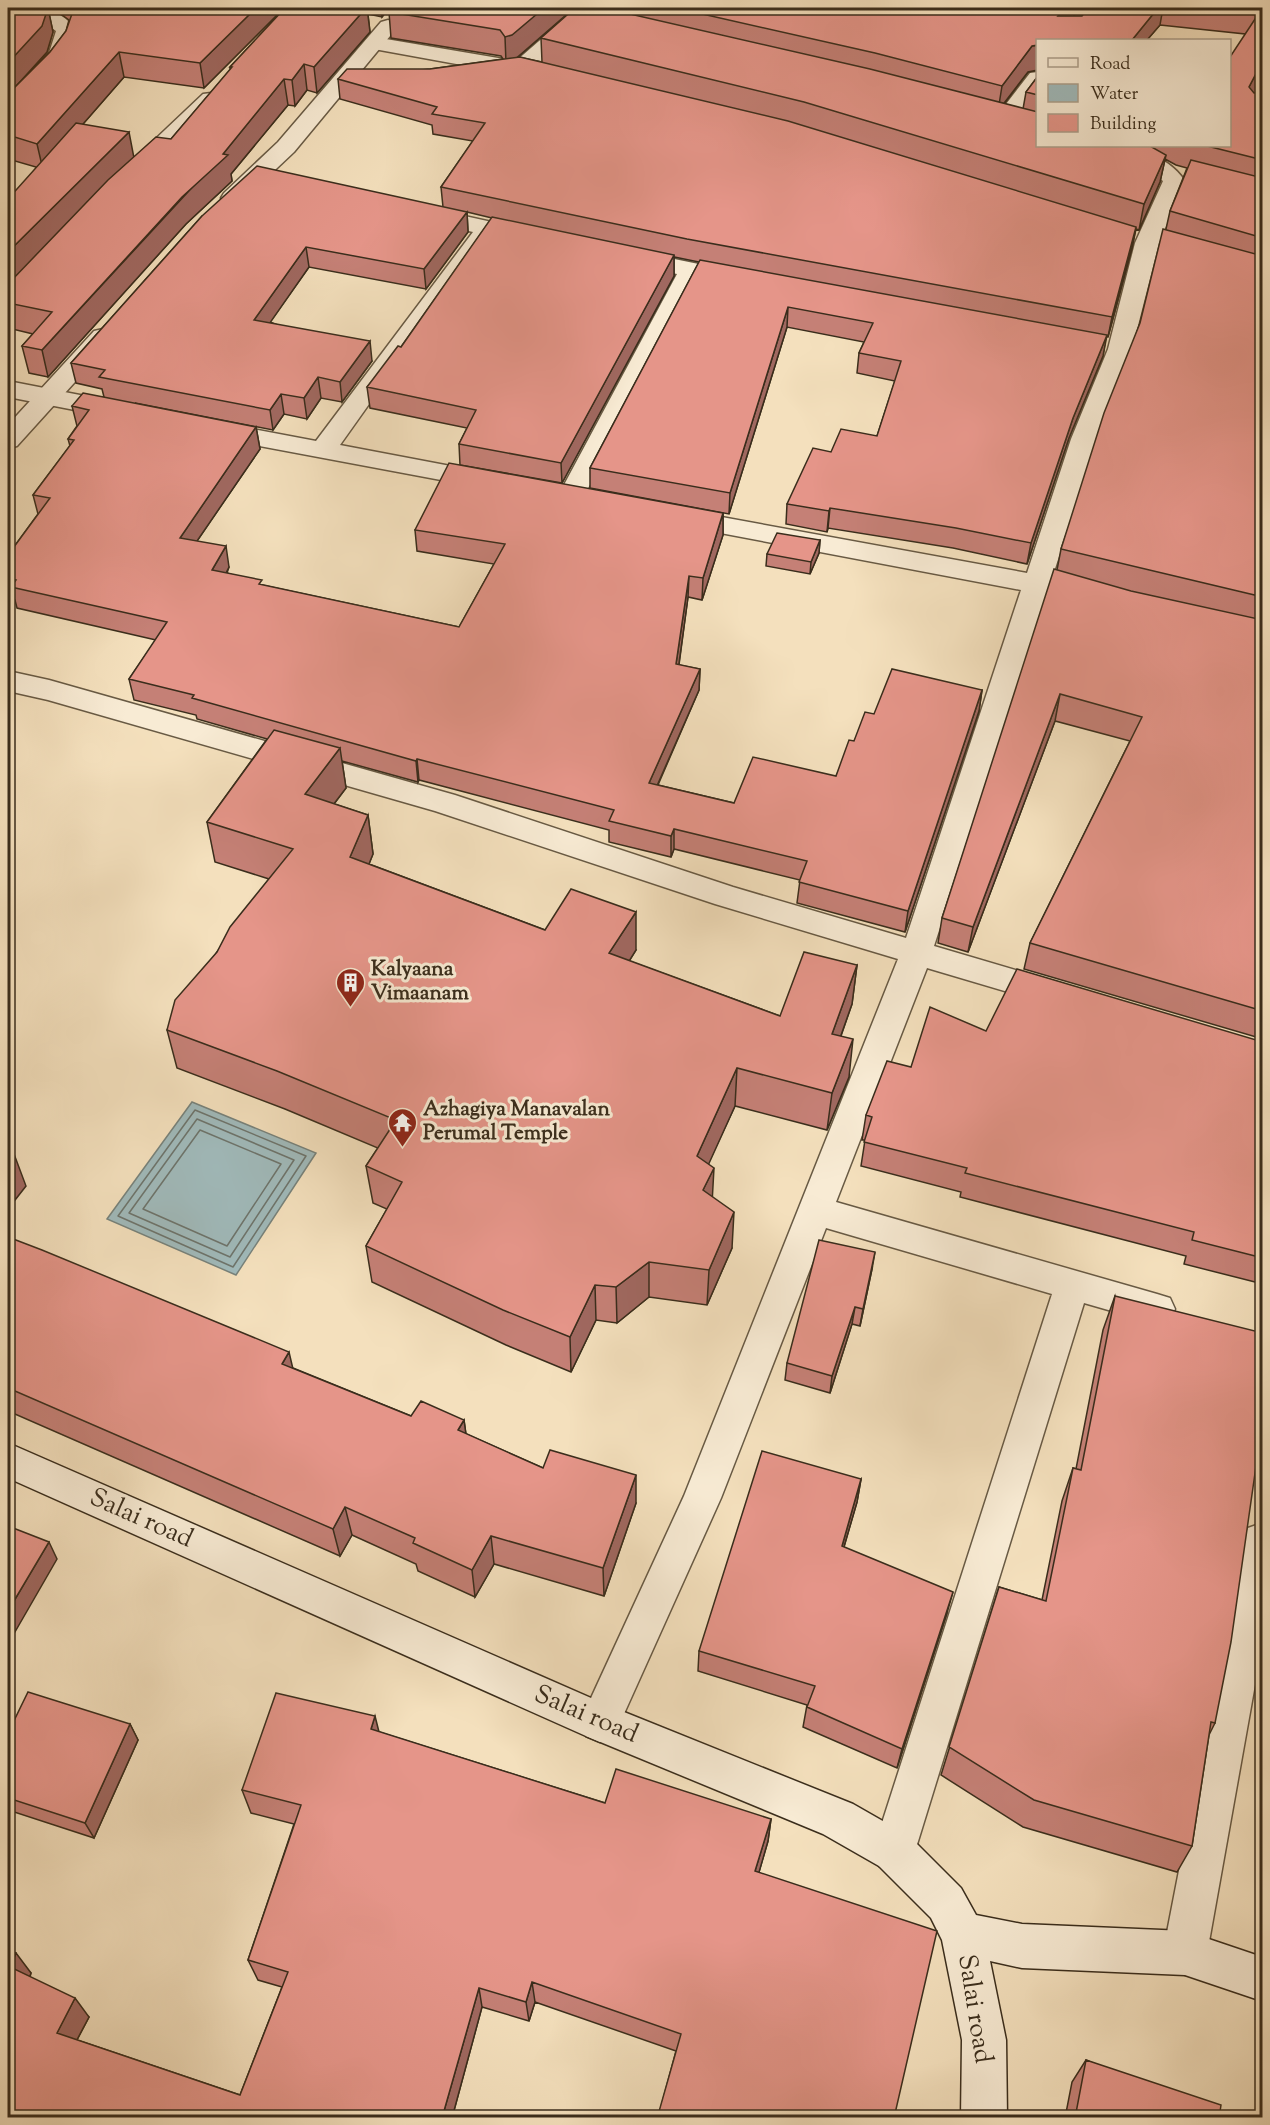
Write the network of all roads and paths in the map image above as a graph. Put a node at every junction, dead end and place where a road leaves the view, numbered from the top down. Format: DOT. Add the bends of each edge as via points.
graph roads {
  1 [pos="13,8"];
  2 [pos="588,16"];
  3 [pos="382,25"];
  4 [pos="521,68"];
  5 [pos="457,78"];
  6 [pos="567,79"];
  7 [pos="341,80"];
  8 [pos="364,81"];
  9 [pos="1036,81"];
  10 [pos="226,84"];
  11 [pos="8,109"];
  12 [pos="982,116"];
  13 [pos="1004,122"];
  14 [pos="1026,128"];
  15 [pos="1094,147"];
  16 [pos="1171,173"];
  17 [pos="256,176"];
  18 [pos="1194,178"];
  19 [pos="279,182"];
  20 [pos="121,184"];
  21 [pos="405,210"];
  22 [pos="213,215"];
  23 [pos="486,228"];
  24 [pos="554,242"];
  25 [pos="611,253"];
  26 [pos="691,269"];
  27 [pos="757,282"];
  28 [pos="116,322"];
  29 [pos="8,389"];
  30 [pos="46,396"];
  31 [pos="149,417"];
  32 [pos="195,426"];
  33 [pos="8,440"];
  34 [pos="323,450"];
  35 [pos="516,486"];
  36 [pos="571,496"];
  37 [pos="658,513"];
  38 [pos="1039,582"];
  39 [pos="1082,594"];
  40 [pos="8,681"];
  41 [pos="916,954"];
  42 [pos="1082,1002"];
  43 [pos="816,1211"];
  44 [pos="1072,1286"];
  45 [pos="1184,1317"];
  46 [pos="8,1460"];
  47 [pos="1263,1541"];
  48 [pos="600,1722"];
  49 [pos="894,1851"];
  50 [pos="963,1934"];
  51 [pos="1185,1953"];
  52 [pos="1263,1979"];
  53 [pos="984,2118"];
  1 -- 11 [label="street" via="61,22 68,38 30,90"];
  2 -- 4 [label="street"];
  3 -- 4 [label="street"];
  3 -- 7 [label="street"];
  4 -- 5 [label="street" via="490,76"];
  4 -- 6 [label="street"];
  7 -- 8 [label="street"];
  7 -- 17 [label="street" via="286,147"];
  9 -- 13 [label="street"];
  10 -- 20 [label="street"];
  12 -- 13 [label="street"];
  13 -- 14 [label="street"];
  15 -- 16 [label="street" via="1155,163"];
  16 -- 18 [label="street"];
  16 -- 38 [label="street" via="1174,181 1108,347"];
  17 -- 19 [label="street"];
  17 -- 22 [label="street"];
  21 -- 23 [label="street"];
  23 -- 24 [label="street"];
  23 -- 34 [label="street"];
  25 -- 26 [label="street"];
  26 -- 27 [label="street"];
  26 -- 36 [label="street"];
  28 -- 30 [label="street"];
  29 -- 30 [label="street"];
  30 -- 31 [label="street"];
  30 -- 33 [label="street"];
  32 -- 34 [label="street"];
  34 -- 35 [label="street"];
  37 -- 38 [label="street"];
  38 -- 39 [label="street"];
  38 -- 41 [label="street"];
  40 -- 41 [label="street" via="444,803"];
  41 -- 42 [label="street"];
  41 -- 43 [label="street"];
  43 -- 44 [label="street"];
  43 -- 48 [label="street" via="702,1498"];
  44 -- 45 [label="street"];
  44 -- 49 [label="street"];
  46 -- 48 [label="street, Salai road"];
  47 -- 51 [label="street"];
  48 -- 49 [label="street, Salai road" via="838,1819"];
  49 -- 50 [label="street, Salai road" via="946,1903"];
  50 -- 51 [label="street" via="1022,1946"];
  50 -- 53 [label="street, Salai road" via="984,2040"];
  51 -- 52 [label="street"];
}
